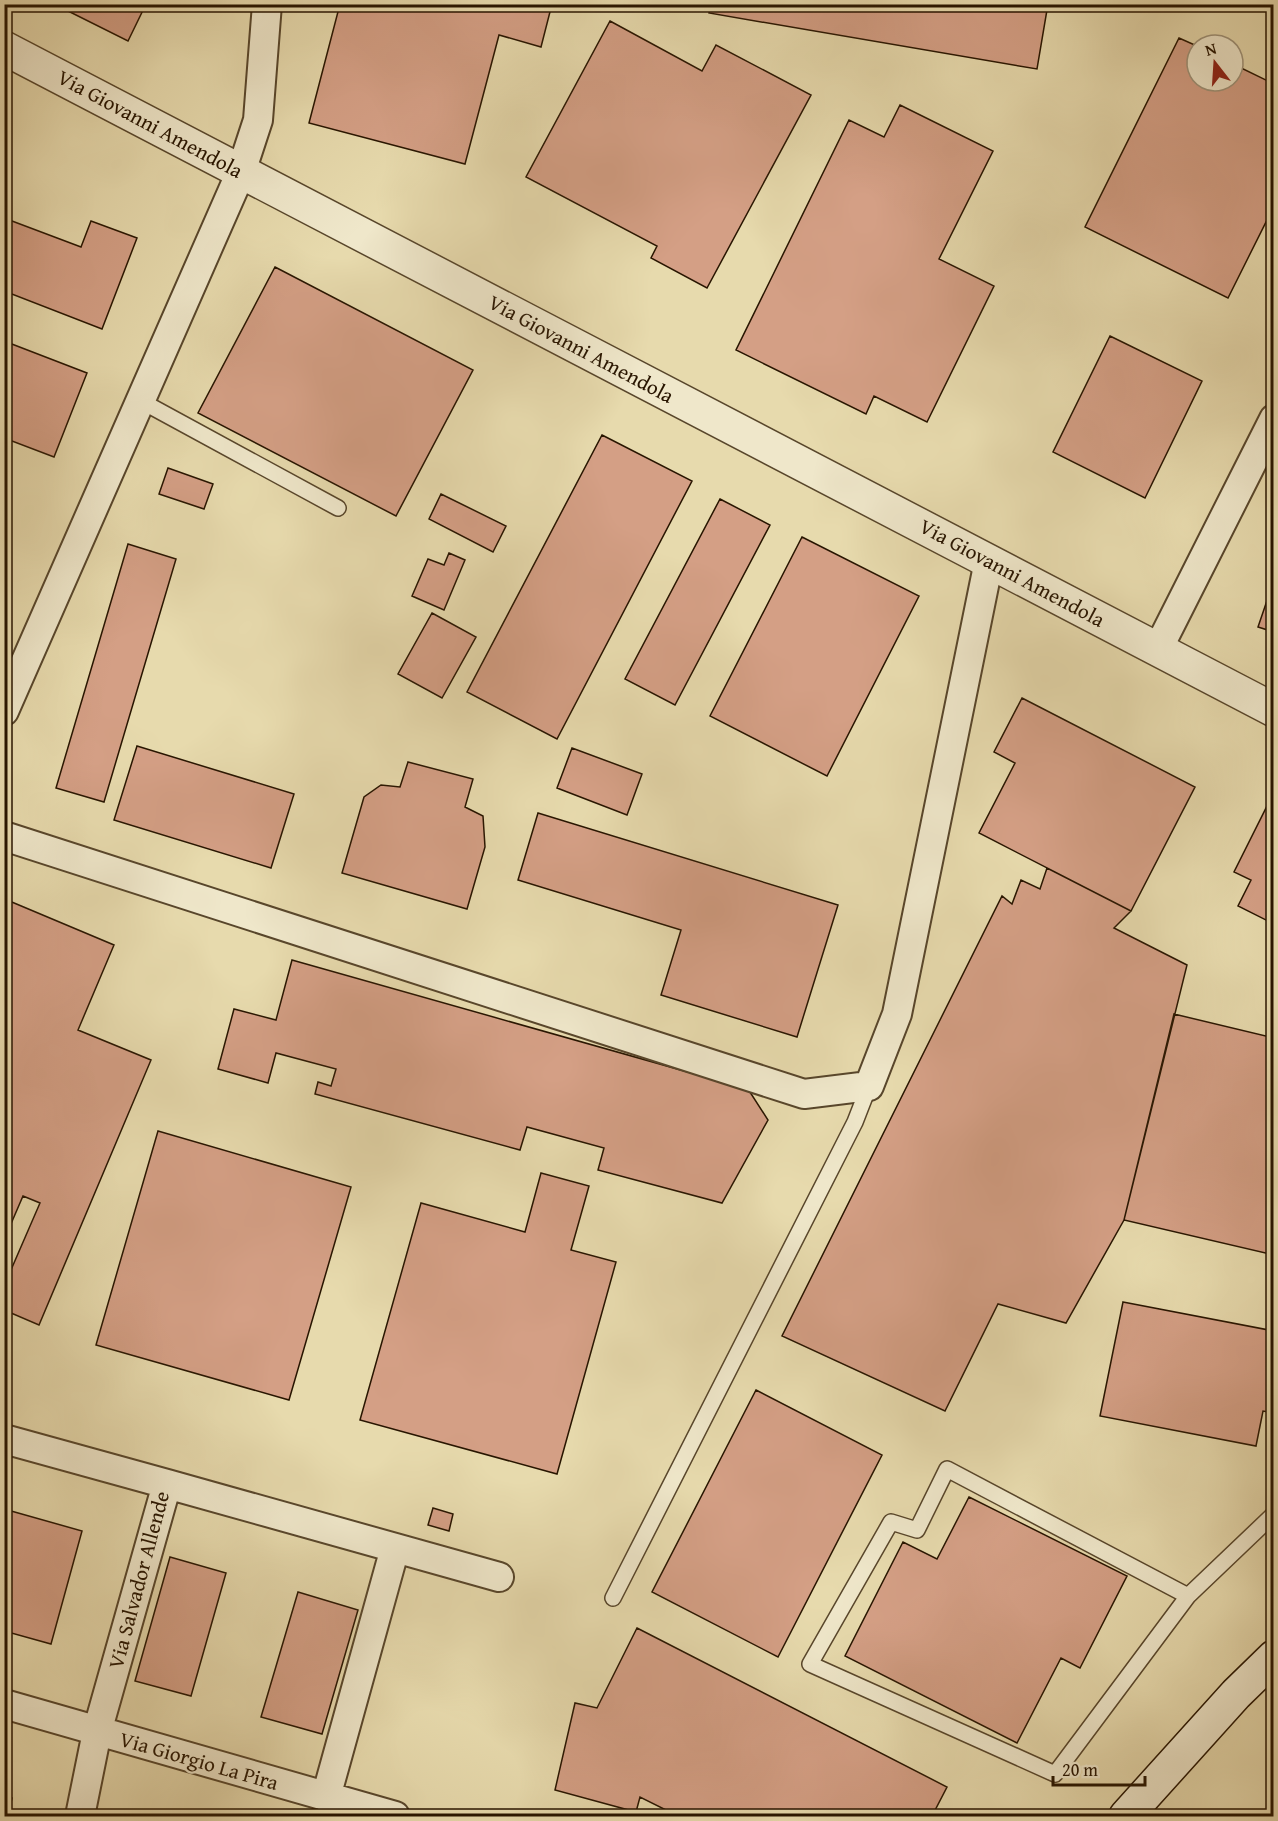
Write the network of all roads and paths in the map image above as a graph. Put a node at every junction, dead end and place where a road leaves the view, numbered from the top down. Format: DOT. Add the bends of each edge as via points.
graph roads {
  1 [pos="267,4"];
  2 [pos="4,48"];
  3 [pos="241,172"];
  4 [pos="141,401"];
  5 [pos="1274,419"];
  6 [pos="338,508"];
  7 [pos="989,561"];
  8 [pos="1158,649"];
  9 [pos="1274,710"];
  10 [pos="4,711"];
  11 [pos="4,836"];
  12 [pos="869,1086"];
  13 [pos="4,1439"];
  14 [pos="167,1484"];
  15 [pos="1274,1514"];
  16 [pos="395,1548"];
  17 [pos="499,1577"];
  18 [pos="1188,1596"];
  19 [pos="613,1598"];
  20 [pos="1274,1657"];
  21 [pos="4,1704"];
  22 [pos="97,1732"];
  23 [pos="326,1797"];
  24 [pos="80,1816"];
  25 [pos="395,1816"];
  26 [pos="1126,1816"];
  1 -- 3 [label="street" via="258,120"];
  2 -- 3 [label="street, Via Giovanni Amendola"];
  3 -- 4 [label="street"];
  3 -- 7 [label="street, Via Giovanni Amendola"];
  4 -- 6 [label="lane"];
  4 -- 10 [label="street"];
  5 -- 8 [label="street"];
  7 -- 8 [label="street, Via Giovanni Amendola"];
  7 -- 12 [label="street" via="897,1014"];
  8 -- 9 [label="street, Via Giovanni Amendola"];
  11 -- 12 [label="street" via="804,1094"];
  12 -- 19 [label="lane" via="855,1122"];
  13 -- 14 [label="street, Via Salvador Allende"];
  14 -- 16 [label="street"];
  14 -- 22 [label="street, Via Salvador Allende"];
  15 -- 18 [label="lane"];
  16 -- 17 [label="street"];
  16 -- 23 [label="street"];
  18 -- 18 [label="lane" via="948,1469 916,1530 891,1522 810,1664 1055,1774"];
  20 -- 26 [label="street"];
  21 -- 22 [label="street, Via Giorgio La Pira"];
  22 -- 23 [label="street, Via Giorgio La Pira"];
  22 -- 24 [label="street, Via Salvador Allende"];
  23 -- 25 [label="street, Via Giorgio La Pira"];
}
